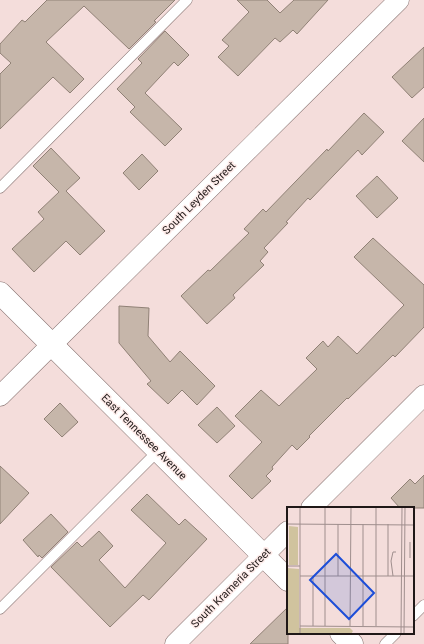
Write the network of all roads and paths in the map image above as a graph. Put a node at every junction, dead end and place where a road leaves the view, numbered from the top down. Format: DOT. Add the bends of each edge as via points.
graph roads {
  1 [pos="187,0"];
  2 [pos="399,0"];
  3 [pos="0,188"];
  4 [pos="0,293"];
  5 [pos="51,344"];
  6 [pos="424,395"];
  7 [pos="0,396"];
  8 [pos="158,451"];
  9 [pos="312,507"];
  10 [pos="287,532"];
  11 [pos="264,556"];
  12 [pos="287,579"];
  13 [pos="424,605"];
  14 [pos="0,609"];
  15 [pos="414,615"];
  16 [pos="342,634"];
  17 [pos="395,634"];
  18 [pos="175,644"];
  19 [pos="352,644"];
  20 [pos="385,644"];
  1 -- 3 [label="lane"];
  2 -- 5 [label="street, South Leyden Street"];
  4 -- 5 [label="street, East Tennessee Avenue"];
  5 -- 7 [label="street, South Leyden Street"];
  5 -- 8 [label="street, East Tennessee Avenue"];
  6 -- 9 [label="street"];
  8 -- 11 [label="street, East Tennessee Avenue"];
  8 -- 14 [label="lane"];
  10 -- 11 [label="street, South Krameria Street"];
  11 -- 12 [label="street, East Tennessee Avenue"];
  11 -- 18 [label="street, South Krameria Street"];
  13 -- 15 [label="lane"];
  16 -- 19 [label="street"];
  17 -- 20 [label="lane"];
}
